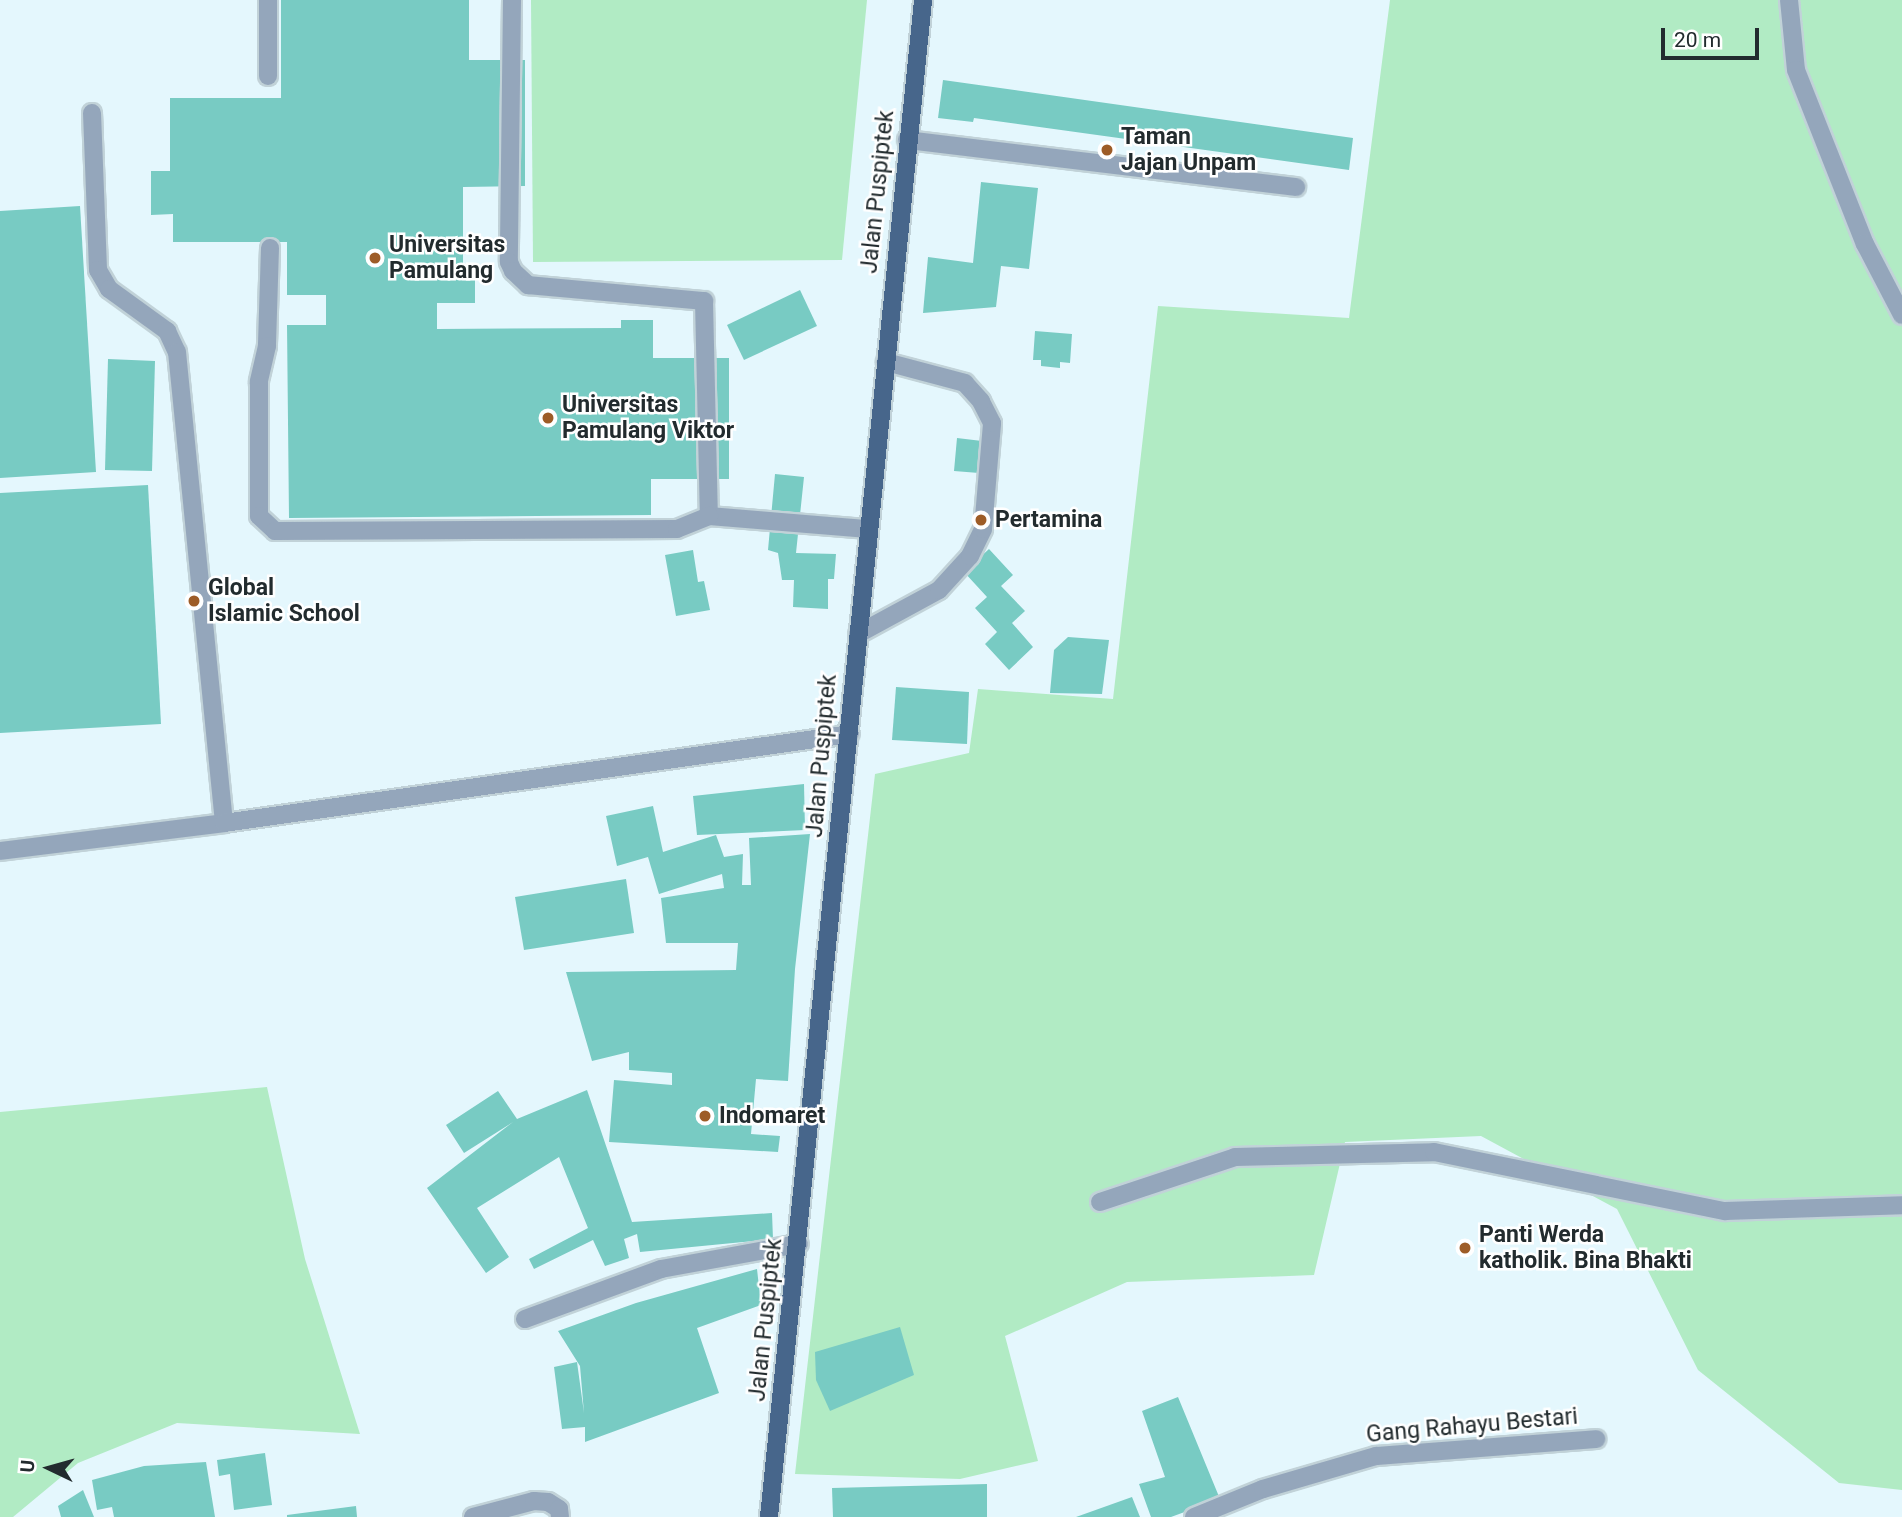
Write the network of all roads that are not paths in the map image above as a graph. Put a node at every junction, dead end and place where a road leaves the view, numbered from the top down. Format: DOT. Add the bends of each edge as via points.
graph roads {
  1 [pos="268,0"];
  2 [pos="512,0"];
  3 [pos="923,0"];
  4 [pos="1789,0"];
  5 [pos="268,76"];
  6 [pos="92,113"];
  7 [pos="907,140"];
  8 [pos="1296,187"];
  9 [pos="270,248"];
  10 [pos="1902,315"];
  11 [pos="886,362"];
  12 [pos="709,516"];
  13 [pos="868,529"];
  14 [pos="858,634"];
  15 [pos="850,734"];
  16 [pos="224,823"];
  17 [pos="0,851"];
  18 [pos="1100,1202"];
  19 [pos="1902,1205"];
  20 [pos="799,1244"];
  21 [pos="525,1319"];
  22 [pos="1596,1440"];
  23 [pos="473,1517"];
  24 [pos="560,1517"];
  25 [pos="769,1517"];
  26 [pos="1194,1517"];
  1 -- 5 [label="street"];
  2 -- 12 [label="street" via="509,262 528,285 704,301"];
  3 -- 7 [label="main road, Jalan Puspiptek"];
  4 -- 10 [label="street" via="1797,70 1866,244"];
  6 -- 16 [label="street" via="98,270 109,289 167,331 177,352"];
  7 -- 8 [label="street"];
  7 -- 11 [label="main road, Jalan Puspiptek"];
  9 -- 12 [label="street" via="267,346 259,382 259,516 275,531 677,529"];
  11 -- 13 [label="main road, Jalan Puspiptek"];
  11 -- 14 [label="street" via="965,383 981,401 992,423 983,529 970,556 939,590"];
  12 -- 13 [label="street"];
  13 -- 14 [label="main road, Jalan Puspiptek"];
  14 -- 15 [label="main road, Jalan Puspiptek"];
  15 -- 16 [label="street"];
  15 -- 20 [label="main road, Jalan Puspiptek"];
  16 -- 17 [label="street"];
  18 -- 19 [label="street" via="1235,1157 1434,1152 1725,1211"];
  20 -- 21 [label="street" via="661,1269"];
  20 -- 25 [label="main road, Jalan Puspiptek"];
  22 -- 26 [label="street, Gang Rahayu Bestari" via="1376,1457 1287,1481"];
  23 -- 24 [label="street" via="534,1501 548,1502 559,1509"];
}
